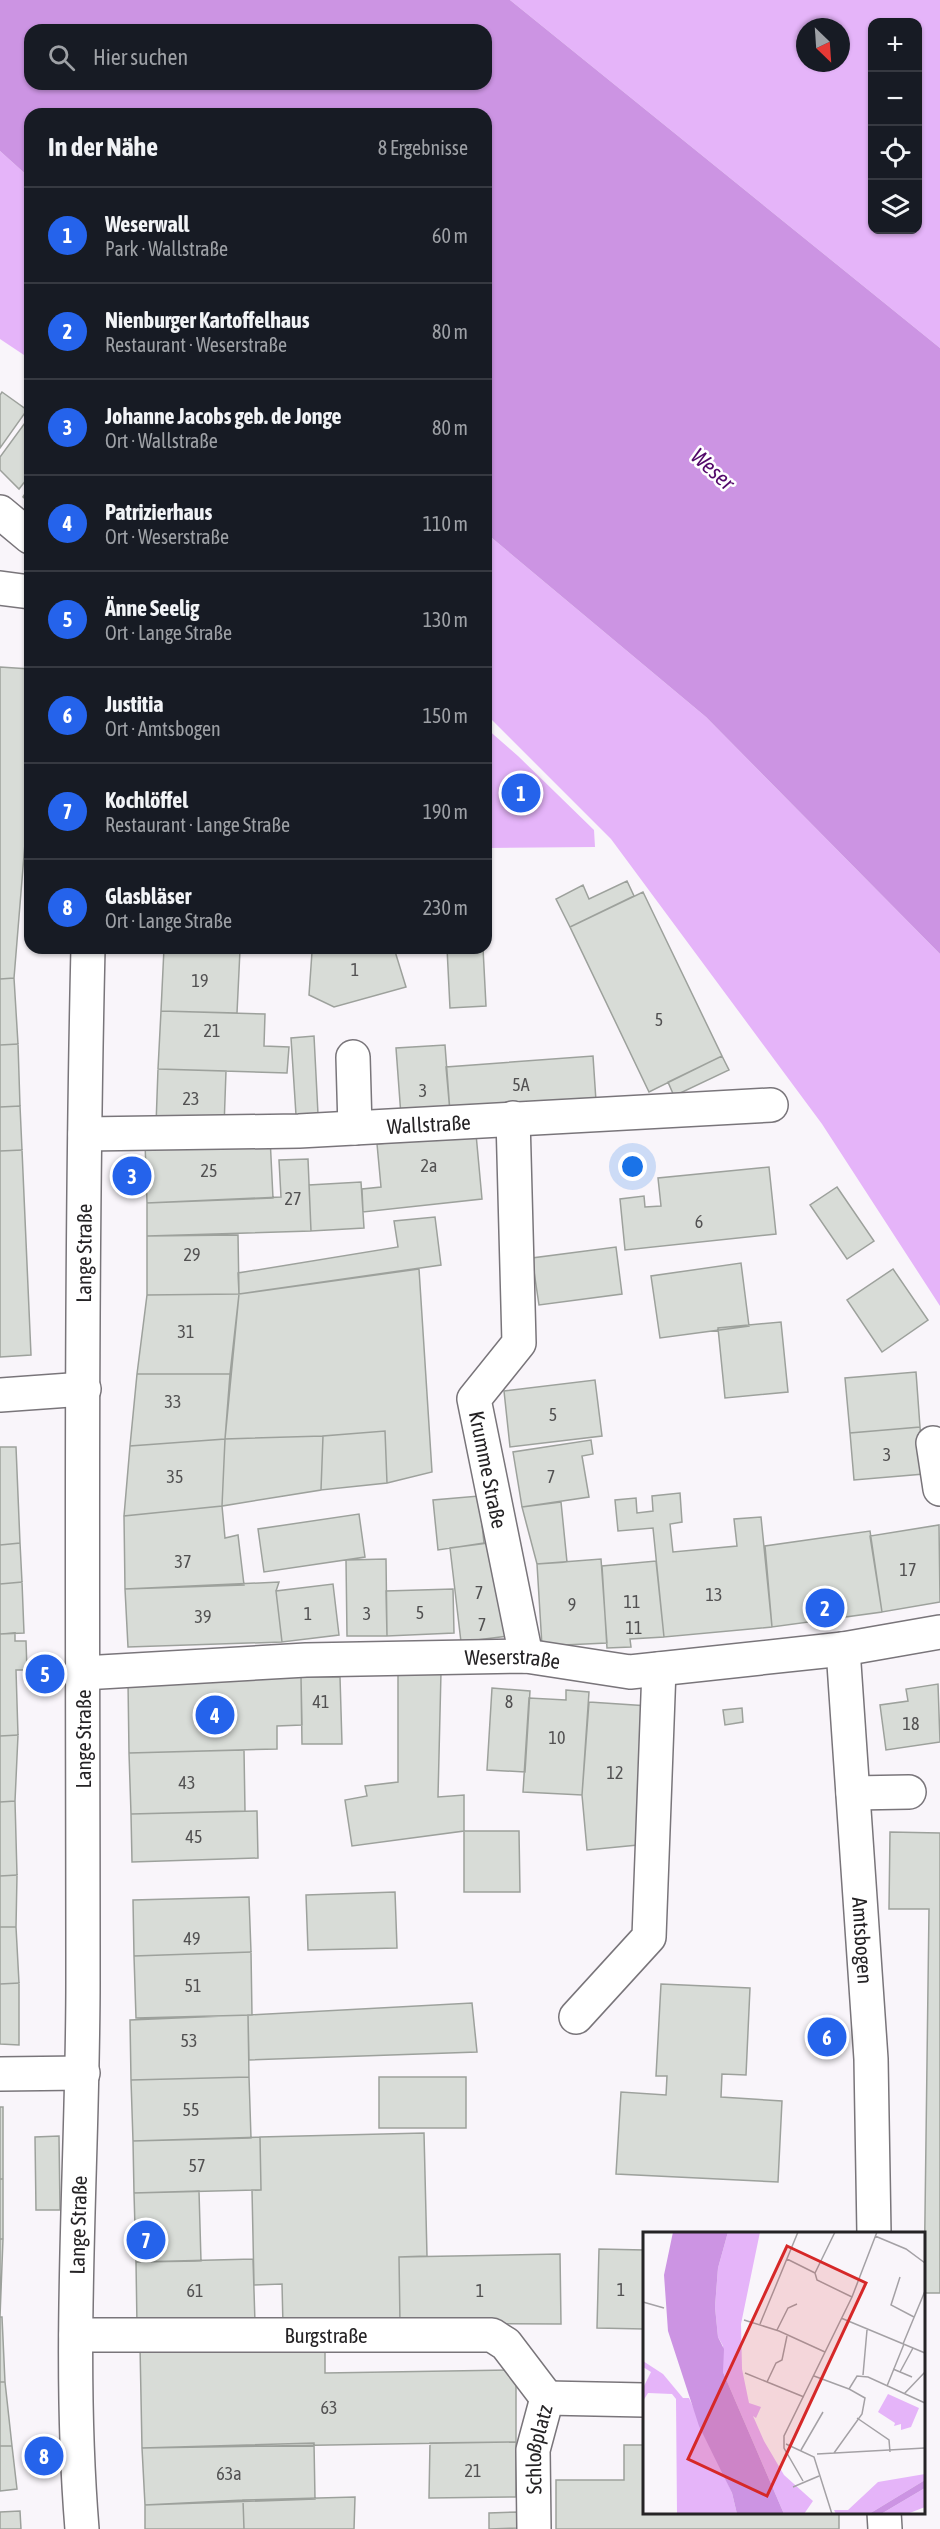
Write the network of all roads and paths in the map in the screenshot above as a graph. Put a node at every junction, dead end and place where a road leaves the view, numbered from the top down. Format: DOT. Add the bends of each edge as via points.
graph roads {
  1 [pos="0,512"];
  2 [pos="24,532"];
  3 [pos="0,588"];
  4 [pos="24,591"];
  5 [pos="88,954"];
  6 [pos="353,1058"];
  7 [pos="771,1105"];
  8 [pos="513,1118"];
  9 [pos="355,1128"];
  10 [pos="85,1134"];
  11 [pos="84,1389"];
  12 [pos="0,1395"];
  13 [pos="933,1443"];
  14 [pos="940,1489"];
  15 [pos="940,1632"];
  16 [pos="843,1649"];
  17 [pos="526,1656"];
  18 [pos="659,1669"];
  19 [pos="83,1673"];
  20 [pos="909,1792"];
  21 [pos="853,1793"];
  22 [pos="576,2018"];
  23 [pos="83,2073"];
  24 [pos="0,2074"];
  25 [pos="874,2232"];
  26 [pos="76,2335"];
  27 [pos="547,2398"];
  28 [pos="643,2400"];
  29 [pos="884,2514"];
  30 [pos="82,2529"];
  31 [pos="534,2529"];
  32 [pos="885,2529"];
  1 -- 2 [label="street"];
  3 -- 4 [label="street"];
  5 -- 10 [label="street, Lange Straße"];
  6 -- 9 [label="street"];
  7 -- 8 [label="street, Wallstraße"];
  8 -- 9 [label="street, Wallstraße"];
  8 -- 17 [label="street, Krumme Straße" via="519,1343 474,1399"];
  9 -- 10 [label="street, Wallstraße"];
  10 -- 11 [label="street, Lange Straße"];
  11 -- 12 [label="street"];
  11 -- 19 [label="street, Lange Straße"];
  13 -- 14 [label="street"];
  15 -- 16 [label="street, Weserstraße"];
  16 -- 18 [label="street, Weserstraße"];
  16 -- 21 [label="street, Amtsbogen"];
  17 -- 18 [label="street, Weserstraße" via="630,1672"];
  17 -- 19 [label="street, Weserstraße" via="306,1660"];
  18 -- 22 [label="street" via="649,1937"];
  19 -- 23 [label="street, Lange Straße"];
  20 -- 21 [label="street"];
  21 -- 25 [label="street, Amtsbogen" via="871,2059"];
  23 -- 24 [label="street"];
  23 -- 26 [label="street, Lange Straße"];
  26 -- 27 [label="street, Burgstraße" via="492,2335 506,2344"];
  26 -- 30 [label="street, Lange Straße"];
  27 -- 28 [label="street, Schloßplatz"];
  27 -- 31 [label="street, Schloßplatz" via="533,2450"];
  29 -- 32 [label="street"];
}
